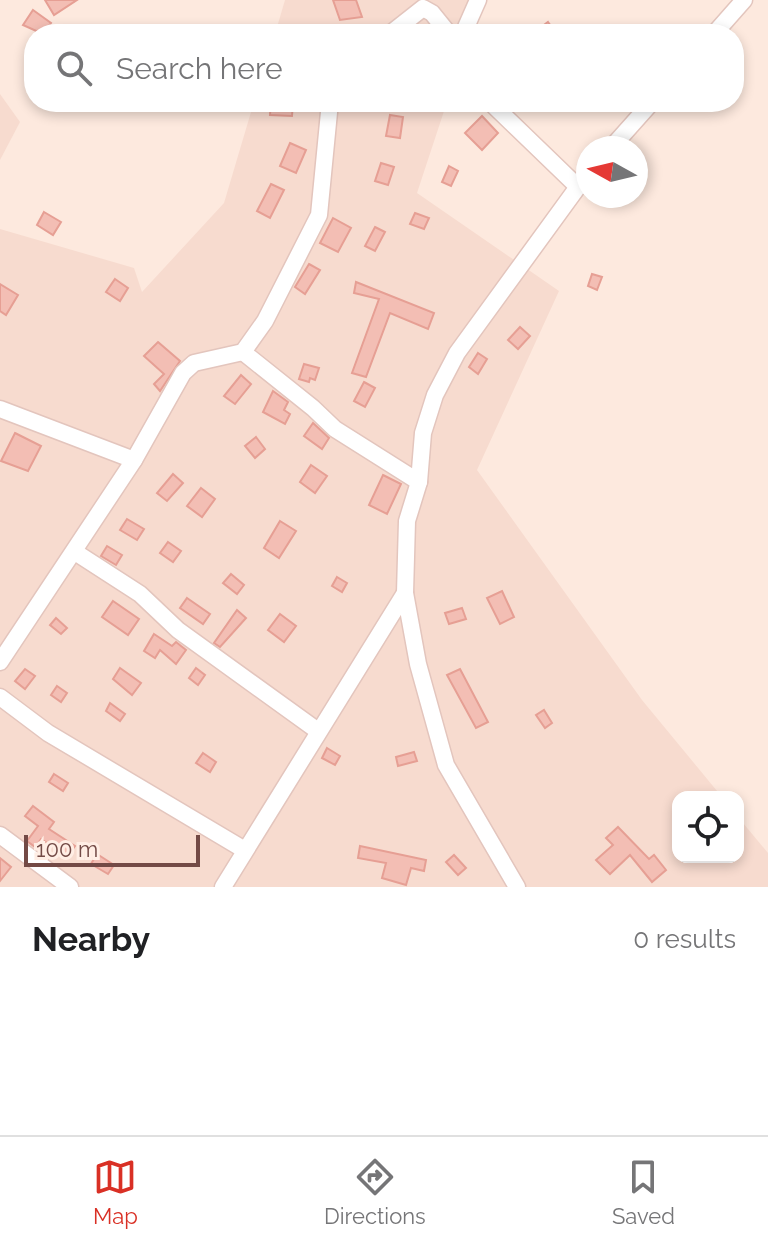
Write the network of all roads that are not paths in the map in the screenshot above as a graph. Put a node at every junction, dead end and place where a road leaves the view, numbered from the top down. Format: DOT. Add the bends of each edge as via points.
graph roads {
  1 [pos="478,0"];
  2 [pos="744,0"];
  3 [pos="403,24"];
  4 [pos="439,24"];
  5 [pos="467,24"];
  6 [pos="723,24"];
  7 [pos="329,112"];
  8 [pos="502,112"];
  9 [pos="643,112"];
  10 [pos="622,136"];
  11 [pos="576,175"];
  12 [pos="576,188"];
  13 [pos="243,352"];
  14 [pos="0,409"];
  15 [pos="134,460"];
  16 [pos="419,482"];
  17 [pos="75,552"];
  18 [pos="405,593"];
  19 [pos="0,662"];
  20 [pos="0,697"];
  21 [pos="318,731"];
  22 [pos="0,835"];
  23 [pos="243,849"];
  24 [pos="70,887"];
  25 [pos="223,887"];
  26 [pos="517,887"];
  1 -- 5 [label="street"];
  2 -- 6 [label="street"];
  3 -- 4 [label="street" via="423,8"];
  7 -- 13 [label="street" via="319,215 265,321"];
  8 -- 11 [label="street"];
  9 -- 10 [label="street"];
  12 -- 16 [label="street" via="457,353 423,433"];
  13 -- 15 [label="street" via="194,363 183,373"];
  13 -- 16 [label="street" via="359,447"];
  14 -- 15 [label="street"];
  15 -- 17 [label="street"];
  16 -- 18 [label="street" via="407,521"];
  17 -- 19 [label="street"];
  17 -- 21 [label="street" via="140,594 178,630"];
  18 -- 21 [label="street"];
  18 -- 26 [label="street" via="446,765"];
  20 -- 23 [label="street" via="48,733"];
  21 -- 23 [label="street"];
  22 -- 24 [label="street"];
  23 -- 25 [label="street"];
}
